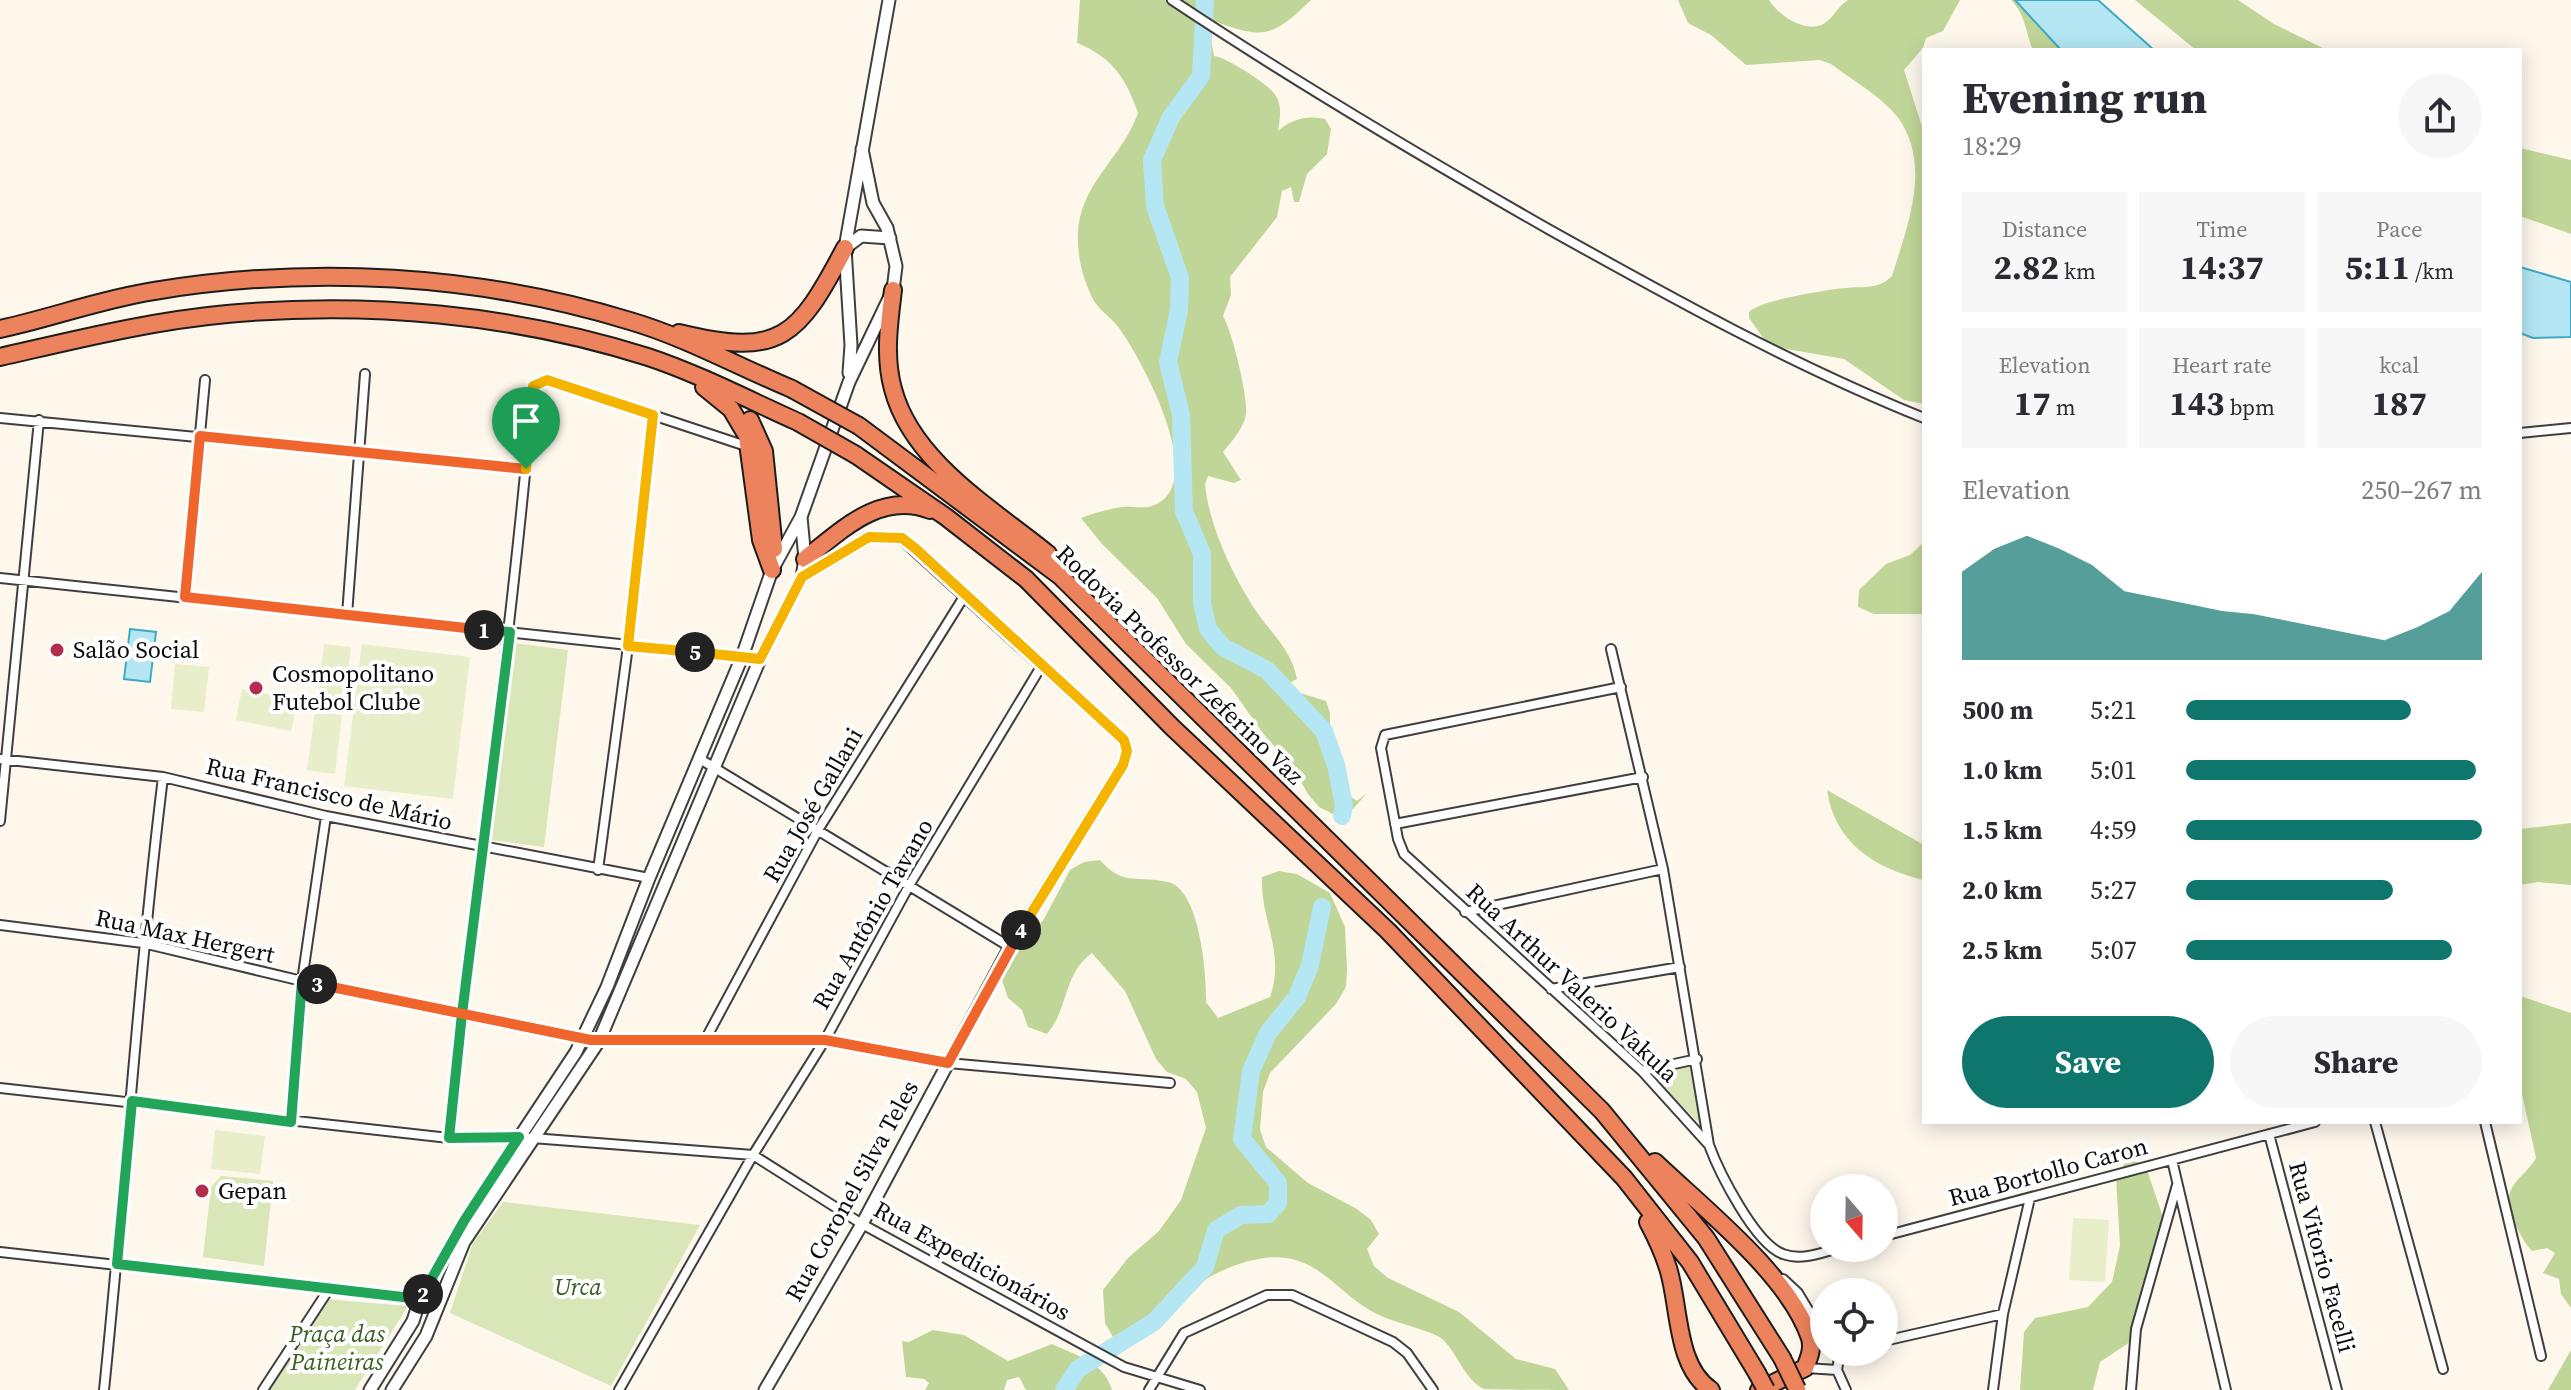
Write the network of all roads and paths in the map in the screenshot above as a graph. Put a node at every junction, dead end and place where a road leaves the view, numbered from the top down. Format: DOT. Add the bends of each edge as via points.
graph roads {
  1 [pos="889,0"];
  2 [pos="1172,0"];
  3 [pos="862,149"];
  4 [pos="890,238"];
  5 [pos="845,248"];
  6 [pos="893,290"];
  7 [pos="631,321"];
  8 [pos="0,329"];
  9 [pos="0,357"];
  10 [pos="680,370"];
  11 [pos="365,374"];
  12 [pos="205,380"];
  13 [pos="849,382"];
  14 [pos="732,392"];
  15 [pos="653,415"];
  16 [pos="1922,417"];
  17 [pos="0,418"];
  18 [pos="39,420"];
  19 [pos="2571,428"];
  20 [pos="2522,433"];
  21 [pos="200,436"];
  22 [pos="749,448"];
  23 [pos="359,452"];
  24 [pos="526,469"];
  25 [pos="801,517"];
  26 [pos="946,517"];
  27 [pos="805,559"];
  28 [pos="774,569"];
  29 [pos="1060,576"];
  30 [pos="0,578"];
  31 [pos="25,580"];
  32 [pos="799,581"];
  33 [pos="965,595"];
  34 [pos="185,597"];
  35 [pos="347,615"];
  36 [pos="510,632"];
  37 [pos="628,646"];
  38 [pos="1611,649"];
  39 [pos="742,657"];
  40 [pos="760,659"];
  41 [pos="1042,665"];
  42 [pos="1621,687"];
  43 [pos="700,759"];
  44 [pos="3,760"];
  45 [pos="715,766"];
  46 [pos="163,777"];
  47 [pos="1643,777"];
  48 [pos="326,816"];
  49 [pos="0,821"];
  50 [pos="1395,824"];
  51 [pos="818,830"];
  52 [pos="483,849"];
  53 [pos="1663,869"];
  54 [pos="598,870"];
  55 [pos="649,878"];
  56 [pos="910,884"];
  57 [pos="1465,912"];
  58 [pos="0,925"];
  59 [pos="143,943"];
  60 [pos="1010,947"];
  61 [pos="1680,967"];
  62 [pos="302,981"];
  63 [pos="1551,989"];
  64 [pos="462,1014"];
  65 [pos="581,1039"];
  66 [pos="825,1040"];
  67 [pos="599,1041"];
  68 [pos="704,1042"];
  69 [pos="1697,1059"];
  70 [pos="948,1063"];
  71 [pos="1642,1071"];
  72 [pos="1170,1083"];
  73 [pos="0,1088"];
  74 [pos="132,1101"];
  75 [pos="1602,1111"];
  76 [pos="291,1122"];
  77 [pos="2307,1124"];
  78 [pos="2376,1124"];
  79 [pos="2485,1124"];
  80 [pos="2269,1134"];
  81 [pos="519,1137"];
  82 [pos="449,1138"];
  83 [pos="536,1139"];
  84 [pos="1709,1145"];
  85 [pos="753,1155"];
  86 [pos="2172,1160"];
  87 [pos="1624,1178"];
  88 [pos="2177,1184"];
  89 [pos="2030,1198"];
  90 [pos="862,1224"];
  91 [pos="1898,1232"];
  92 [pos="1744,1245"];
  93 [pos="0,1252"];
  94 [pos="1810,1254"];
  95 [pos="117,1264"];
  96 [pos="329,1289"];
  97 [pos="420,1299"];
  98 [pos="440,1301"];
  99 [pos="1810,1313"];
  100 [pos="2003,1314"];
  101 [pos="1898,1338"];
  102 [pos="2541,1356"];
  103 [pos="1838,1366"];
  104 [pos="1805,1368"];
  105 [pos="2443,1369"];
  106 [pos="1837,1370"];
  107 [pos="1154,1378"];
  108 [pos="1758,1381"];
  109 [pos="104,1390"];
  110 [pos="263,1390"];
  111 [pos="370,1390"];
  112 [pos="392,1390"];
  113 [pos="619,1390"];
  114 [pos="765,1390"];
  115 [pos="1149,1390"];
  116 [pos="1200,1390"];
  117 [pos="1433,1390"];
  118 [pos="1711,1390"];
  119 [pos="1766,1390"];
  120 [pos="1797,1390"];
  121 [pos="1846,1390"];
  122 [pos="1993,1390"];
  123 [pos="2131,1390"];
  124 [pos="2226,1390"];
  125 [pos="2337,1390"];
  1 -- 3 [label="street"];
  2 -- 16 [label="street" via="1352,115 1617,267 1759,345"];
  3 -- 4 [label="street" via="873,203"];
  3 -- 5 [label="street"];
  4 -- 5 [label="street" via="861,236"];
  4 -- 6 [label="street" via="896,266"];
  5 -- 7 [label="highway" via="825,286 783,336 758,344 729,343"];
  5 -- 13 [label="street"];
  6 -- 13 [label="street"];
  6 -- 29 [label="highway" via="888,361 902,414 935,461 1048,554"];
  7 -- 8 [label="highway, Rodovia Professor Zeferino Vaz" via="508,291 385,277 271,279 164,289"];
  7 -- 29 [label="highway, Rodovia Professor Zeferino Vaz, bridge" via="792,389 859,426"];
  9 -- 10 [label="highway, Rodovia Professor Zeferino Vaz" via="127,329 225,314 309,309 398,311 514,326 608,346"];
  10 -- 14 [label="highway, Rodovia Professor Zeferino Vaz"];
  10 -- 22 [label="highway" via="731,409"];
  11 -- 23 [label="street"];
  12 -- 21 [label="street"];
  13 -- 25 [label="street"];
  14 -- 26 [label="highway, Rodovia Professor Zeferino Vaz, bridge" via="856,455"];
  14 -- 28 [label="highway" via="764,451"];
  15 -- 22 [label="street"];
  15 -- 24 [label="street" via="547,380 533,386"];
  15 -- 37 [label="street"];
  17 -- 18 [label="street"];
  18 -- 21 [label="street"];
  18 -- 31 [label="street"];
  19 -- 20 [label="street"];
  21 -- 23 [label="street"];
  21 -- 34 [label="street"];
  22 -- 28 [label="highway" via="761,540"];
  23 -- 24 [label="street"];
  23 -- 35 [label="street"];
  24 -- 36 [label="street"];
  25 -- 27 [label="street"];
  25 -- 28 [label="street"];
  26 -- 27 [label="highway" via="918,506 880,506"];
  26 -- 87 [label="highway, Rodovia Professor Zeferino Vaz" via="1026,579 1172,727 1388,931"];
  27 -- 32 [label="street"];
  28 -- 32 [label="street" via="777,584 785,587"];
  28 -- 39 [label="street"];
  29 -- 75 [label="highway, Rodovia Professor Zeferino Vaz"];
  30 -- 31 [label="street"];
  31 -- 34 [label="street"];
  31 -- 44 [label="street"];
  32 -- 33 [label="street" via="852,544 885,535 902,538"];
  32 -- 40 [label="street"];
  33 -- 41 [label="street"];
  33 -- 51 [label="street, Rua José Gallani"];
  34 -- 35 [label="street"];
  35 -- 36 [label="street"];
  36 -- 37 [label="street"];
  36 -- 52 [label="street"];
  37 -- 39 [label="street"];
  37 -- 54 [label="street"];
  38 -- 42 [label="street"];
  39 -- 40 [label="street"];
  39 -- 43 [label="street"];
  40 -- 45 [label="street"];
  41 -- 56 [label="street, Rua Antônio Tavano"];
  41 -- 60 [label="street, Rua Coronel Silva Teles" via="1124,740 1127,751"];
  42 -- 47 [label="street"];
  42 -- 50 [label="street" via="1385,735 1381,748"];
  43 -- 45 [label="street"];
  43 -- 55 [label="street"];
  44 -- 46 [label="street, Rua Francisco de Mário"];
  44 -- 49 [label="street"];
  45 -- 51 [label="street"];
  45 -- 67 [label="street"];
  46 -- 48 [label="street, Rua Francisco de Mário"];
  46 -- 59 [label="street"];
  47 -- 50 [label="street"];
  47 -- 53 [label="street"];
  48 -- 52 [label="street, Rua Francisco de Mário"];
  48 -- 62 [label="street"];
  50 -- 57 [label="street, Rua Arthur Valerio Vakula" via="1404,854"];
  51 -- 56 [label="street"];
  51 -- 68 [label="street, Rua José Gallani"];
  52 -- 54 [label="street, Rua Francisco de Mário"];
  52 -- 64 [label="street"];
  53 -- 57 [label="street"];
  53 -- 61 [label="street"];
  54 -- 55 [label="street, Rua Francisco de Mário"];
  55 -- 65 [label="street"];
  56 -- 60 [label="street"];
  56 -- 66 [label="street, Rua Antônio Tavano"];
  57 -- 63 [label="street, Rua Arthur Valerio Vakula"];
  58 -- 59 [label="street, Rua Max Hergert"];
  59 -- 62 [label="street, Rua Max Hergert"];
  59 -- 74 [label="street"];
  60 -- 70 [label="street, Rua Coronel Silva Teles"];
  61 -- 63 [label="street"];
  61 -- 69 [label="street"];
  62 -- 64 [label="street, Rua Max Hergert"];
  62 -- 76 [label="street"];
  63 -- 71 [label="street, Rua Arthur Valerio Vakula"];
  64 -- 65 [label="street, Rua Max Hergert"];
  64 -- 82 [label="street"];
  65 -- 67 [label="street, Rua Max Hergert"];
  65 -- 81 [label="street"];
  66 -- 68 [label="street, Rua Max Hergert"];
  66 -- 70 [label="street, Rua Max Hergert"];
  66 -- 85 [label="street, Rua Antônio Tavano"];
  67 -- 68 [label="street, Rua Max Hergert"];
  67 -- 83 [label="street"];
  69 -- 71 [label="street"];
  69 -- 84 [label="street"];
  70 -- 72 [label="street, Rua Max Hergert"];
  70 -- 90 [label="street, Rua Coronel Silva Teles"];
  71 -- 84 [label="street, Rua Arthur Valerio Vakula"];
  73 -- 74 [label="street, Rua Expedicionários"];
  74 -- 76 [label="street, Rua Expedicionários"];
  74 -- 95 [label="street"];
  75 -- 92 [label="highway"];
  75 -- 120 [label="highway, Rodovia Professor Zeferino Vaz, bridge" via="1706,1238"];
  76 -- 82 [label="street, Rua Expedicionários"];
  77 -- 80 [label="street, Rua Bortollo Caron"];
  78 -- 105 [label="street"];
  79 -- 102 [label="street"];
  80 -- 86 [label="street, Rua Bortollo Caron"];
  80 -- 125 [label="street, Rua Vitorio Facelli"];
  81 -- 82 [label="street, Rua Expedicionários"];
  81 -- 83 [label="street, Rua Expedicionários"];
  81 -- 97 [label="street"];
  83 -- 85 [label="street, Rua Expedicionários"];
  83 -- 98 [label="street" via="464,1242"];
  84 -- 94 [label="street" via="1730,1193 1774,1249 1797,1257"];
  85 -- 90 [label="street, Rua Expedicionários"];
  85 -- 113 [label="street, Rua Antônio Tavano"];
  86 -- 88 [label="street"];
  86 -- 89 [label="street, Rua Bortollo Caron"];
  87 -- 108 [label="highway, Rodovia Professor Zeferino Vaz" via="1690,1262"];
  87 -- 118 [label="highway" via="1658,1239 1693,1368"];
  88 -- 123 [label="street" via="2136,1329"];
  88 -- 124 [label="street"];
  89 -- 91 [label="street, Rua Bortollo Caron"];
  89 -- 100 [label="street"];
  90 -- 107 [label="street, Rua Expedicionários" via="1082,1345"];
  90 -- 114 [label="street, Rua Coronel Silva Teles"];
  92 -- 99 [label="street" via="1798,1293"];
  92 -- 104 [label="highway" via="1795,1310 1810,1339"];
  93 -- 95 [label="street"];
  95 -- 96 [label="street"];
  95 -- 109 [label="street"];
  96 -- 97 [label="street"];
  96 -- 110 [label="street"];
  97 -- 98 [label="street"];
  97 -- 111 [label="street" via="413,1321"];
  98 -- 112 [label="street" via="426,1336"];
  100 -- 101 [label="street"];
  100 -- 122 [label="street"];
  103 -- 106 [label="street"];
  104 -- 106 [label="street"];
  104 -- 108 [label="highway"];
  106 -- 121 [label="street"];
  107 -- 115 [label="street"];
  107 -- 116 [label="street, Rua Expedicionários"];
  107 -- 117 [label="street" via="1184,1333 1280,1293 1393,1342"];
  108 -- 119 [label="highway, Rodovia Professor Zeferino Vaz, bridge"];
}
